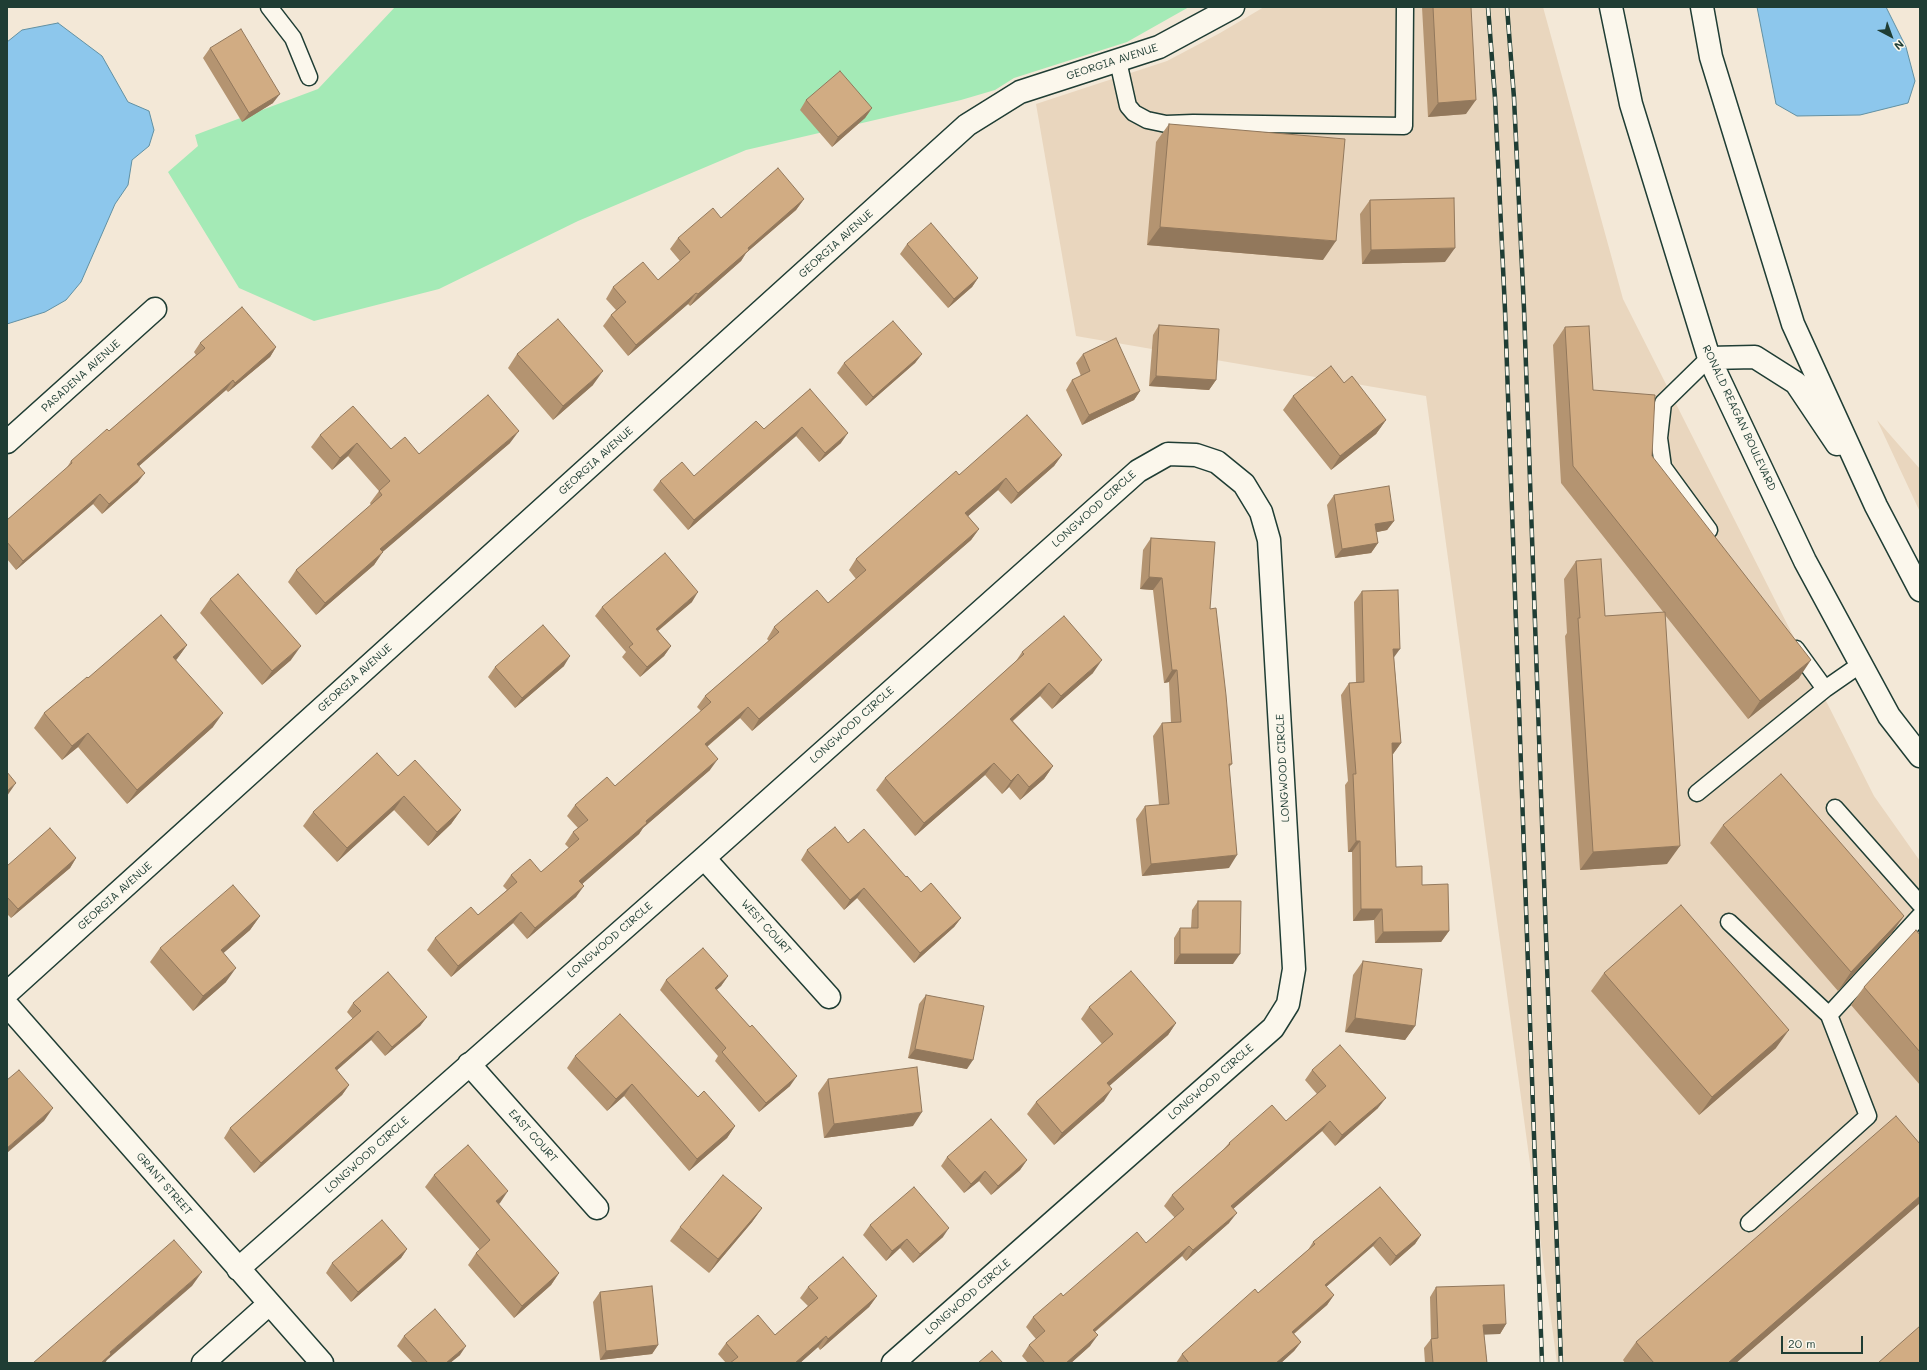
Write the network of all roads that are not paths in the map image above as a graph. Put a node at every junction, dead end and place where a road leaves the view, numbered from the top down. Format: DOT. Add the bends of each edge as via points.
graph roads {
  1 [pos="269,7"];
  2 [pos="1233,7"];
  3 [pos="1405,7"];
  4 [pos="1611,7"];
  5 [pos="1702,7"];
  6 [pos="1118,61"];
  7 [pos="309,77"];
  8 [pos="155,309"];
  9 [pos="1709,358"];
  10 [pos="7,442"];
  11 [pos="1876,506"];
  12 [pos="1719,543"];
  13 [pos="1920,590"];
  14 [pos="1788,638"];
  15 [pos="1862,664"];
  16 [pos="1825,689"];
  17 [pos="1920,756"];
  18 [pos="1697,793"];
  19 [pos="1835,808"];
  20 [pos="704,858"];
  21 [pos="1920,904"];
  22 [pos="1920,916"];
  23 [pos="1728,922"];
  24 [pos="7,994"];
  25 [pos="829,997"];
  26 [pos="7,1005"];
  27 [pos="1830,1015"];
  28 [pos="469,1064"];
  29 [pos="597,1208"];
  30 [pos="1748,1223"];
  31 [pos="238,1269"];
  32 [pos="269,1304"];
  33 [pos="203,1363"];
  34 [pos="322,1363"];
  35 [pos="893,1363"];
  1 -- 7 [label="lane" via="293,38"];
  2 -- 6 [label="street, GEORGIA AVENUE" via="1159,47"];
  3 -- 6 [label="lane" via="1404,126 1166,124 1147,120 1134,113 1128,106"];
  4 -- 9 [label="street, RONALD REAGAN BOULEVARD" via="1631,104"];
  5 -- 11 [label="street" via="1711,57 1793,324"];
  6 -- 24 [label="street, GEORGIA AVENUE" via="1020,92 967,125"];
  8 -- 10 [label="street, PASADENA AVENUE"];
  9 -- 11 [label="street" via="1755,357 1796,383 1829,430"];
  9 -- 12 [label="lane" via="1663,403 1659,438 1663,467"];
  9 -- 15 [label="street, RONALD REAGAN BOULEVARD" via="1805,560"];
  11 -- 13 [label="street"];
  14 -- 16 [label="lane"];
  15 -- 16 [label="lane"];
  15 -- 17 [label="street, RONALD REAGAN BOULEVARD" via="1890,716"];
  16 -- 18 [label="lane"];
  19 -- 21 [label="lane"];
  20 -- 25 [label="street, WEST COURT"];
  20 -- 28 [label="street, LONGWOOD CIRCLE"];
  20 -- 35 [label="street, LONGWOOD CIRCLE" via="1138,471 1168,454 1196,455 1217,462 1244,484 1261,512 1269,540 1294,969 1288,1004 1273,1028"];
  22 -- 27 [label="lane"];
  23 -- 27 [label="lane"];
  26 -- 31 [label="street, GRANT STREET"];
  27 -- 30 [label="lane" via="1868,1116"];
  28 -- 29 [label="street, EAST COURT"];
  28 -- 31 [label="street, LONGWOOD CIRCLE"];
  31 -- 32 [label="street, GRANT STREET"];
  32 -- 33 [label="street"];
  32 -- 34 [label="street, GRANT STREET"];
}
